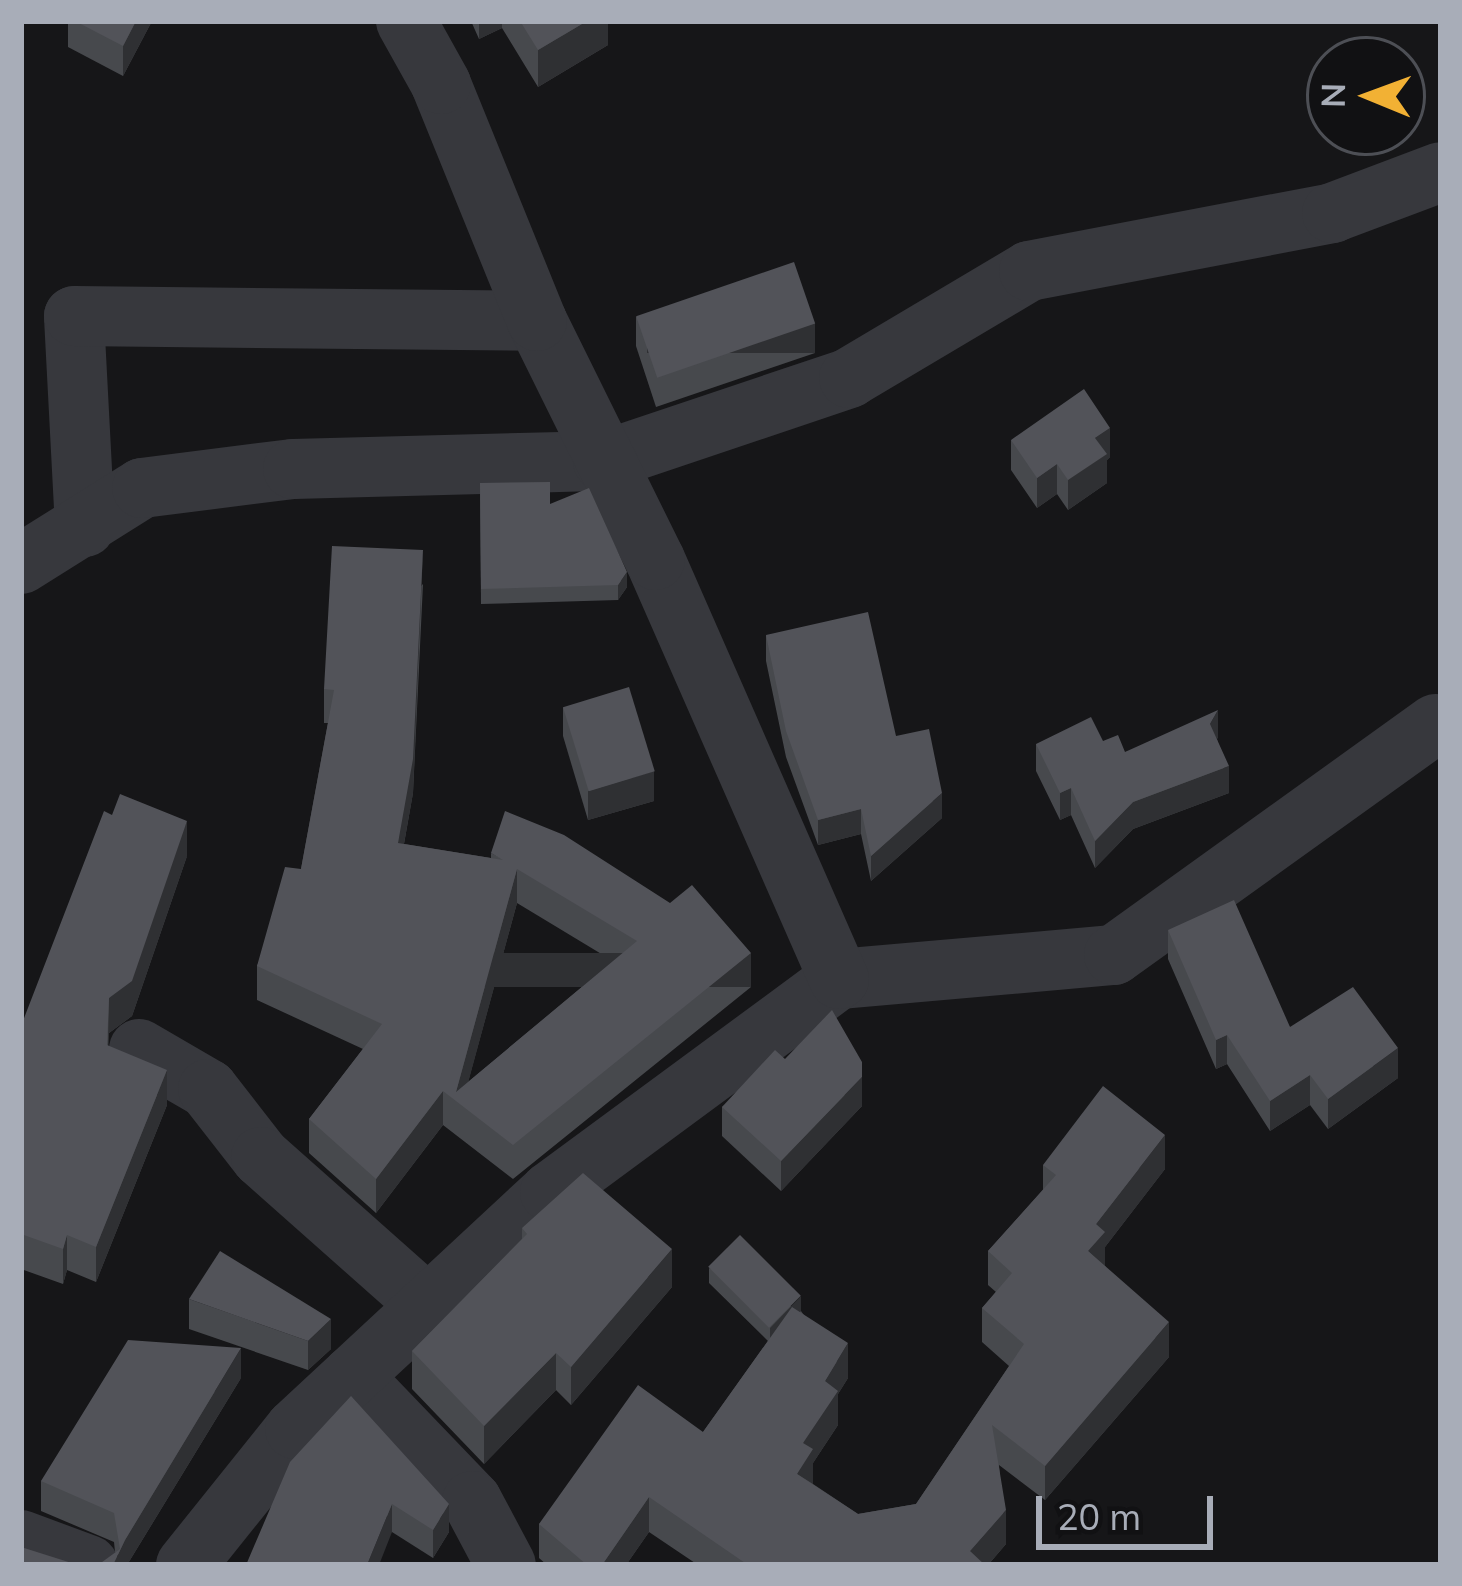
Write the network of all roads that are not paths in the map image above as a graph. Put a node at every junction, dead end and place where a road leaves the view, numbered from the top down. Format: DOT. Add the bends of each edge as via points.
graph roads {
  1 [pos="406,21"];
  2 [pos="1441,172"];
  3 [pos="537,321"];
  4 [pos="603,461"];
  5 [pos="85,527"];
  6 [pos="21,564"];
  7 [pos="1436,724"];
  8 [pos="839,979"];
  9 [pos="139,1049"];
  10 [pos="429,1306"];
  11 [pos="352,1376"];
  12 [pos="21,1540"];
  13 [pos="88,1565"];
  14 [pos="186,1565"];
  15 [pos="506,1565"];
  1 -- 3 [label="street" via="441,85"];
  2 -- 4 [label="street" via="1332,213 1029,271 849,378"];
  3 -- 4 [label="street"];
  3 -- 5 [label="street" via="74,316"];
  4 -- 5 [label="street" via="293,469 142,488"];
  4 -- 8 [label="street"];
  5 -- 6 [label="street"];
  7 -- 8 [label="street" via="1114,956"];
  8 -- 10 [label="street" via="550,1192"];
  9 -- 10 [label="street" via="208,1089 261,1156"];
  10 -- 11 [label="street"];
  11 -- 14 [label="street" via="295,1429"];
  11 -- 15 [label="street" via="472,1502"];
  12 -- 13 [label="street"];
}
